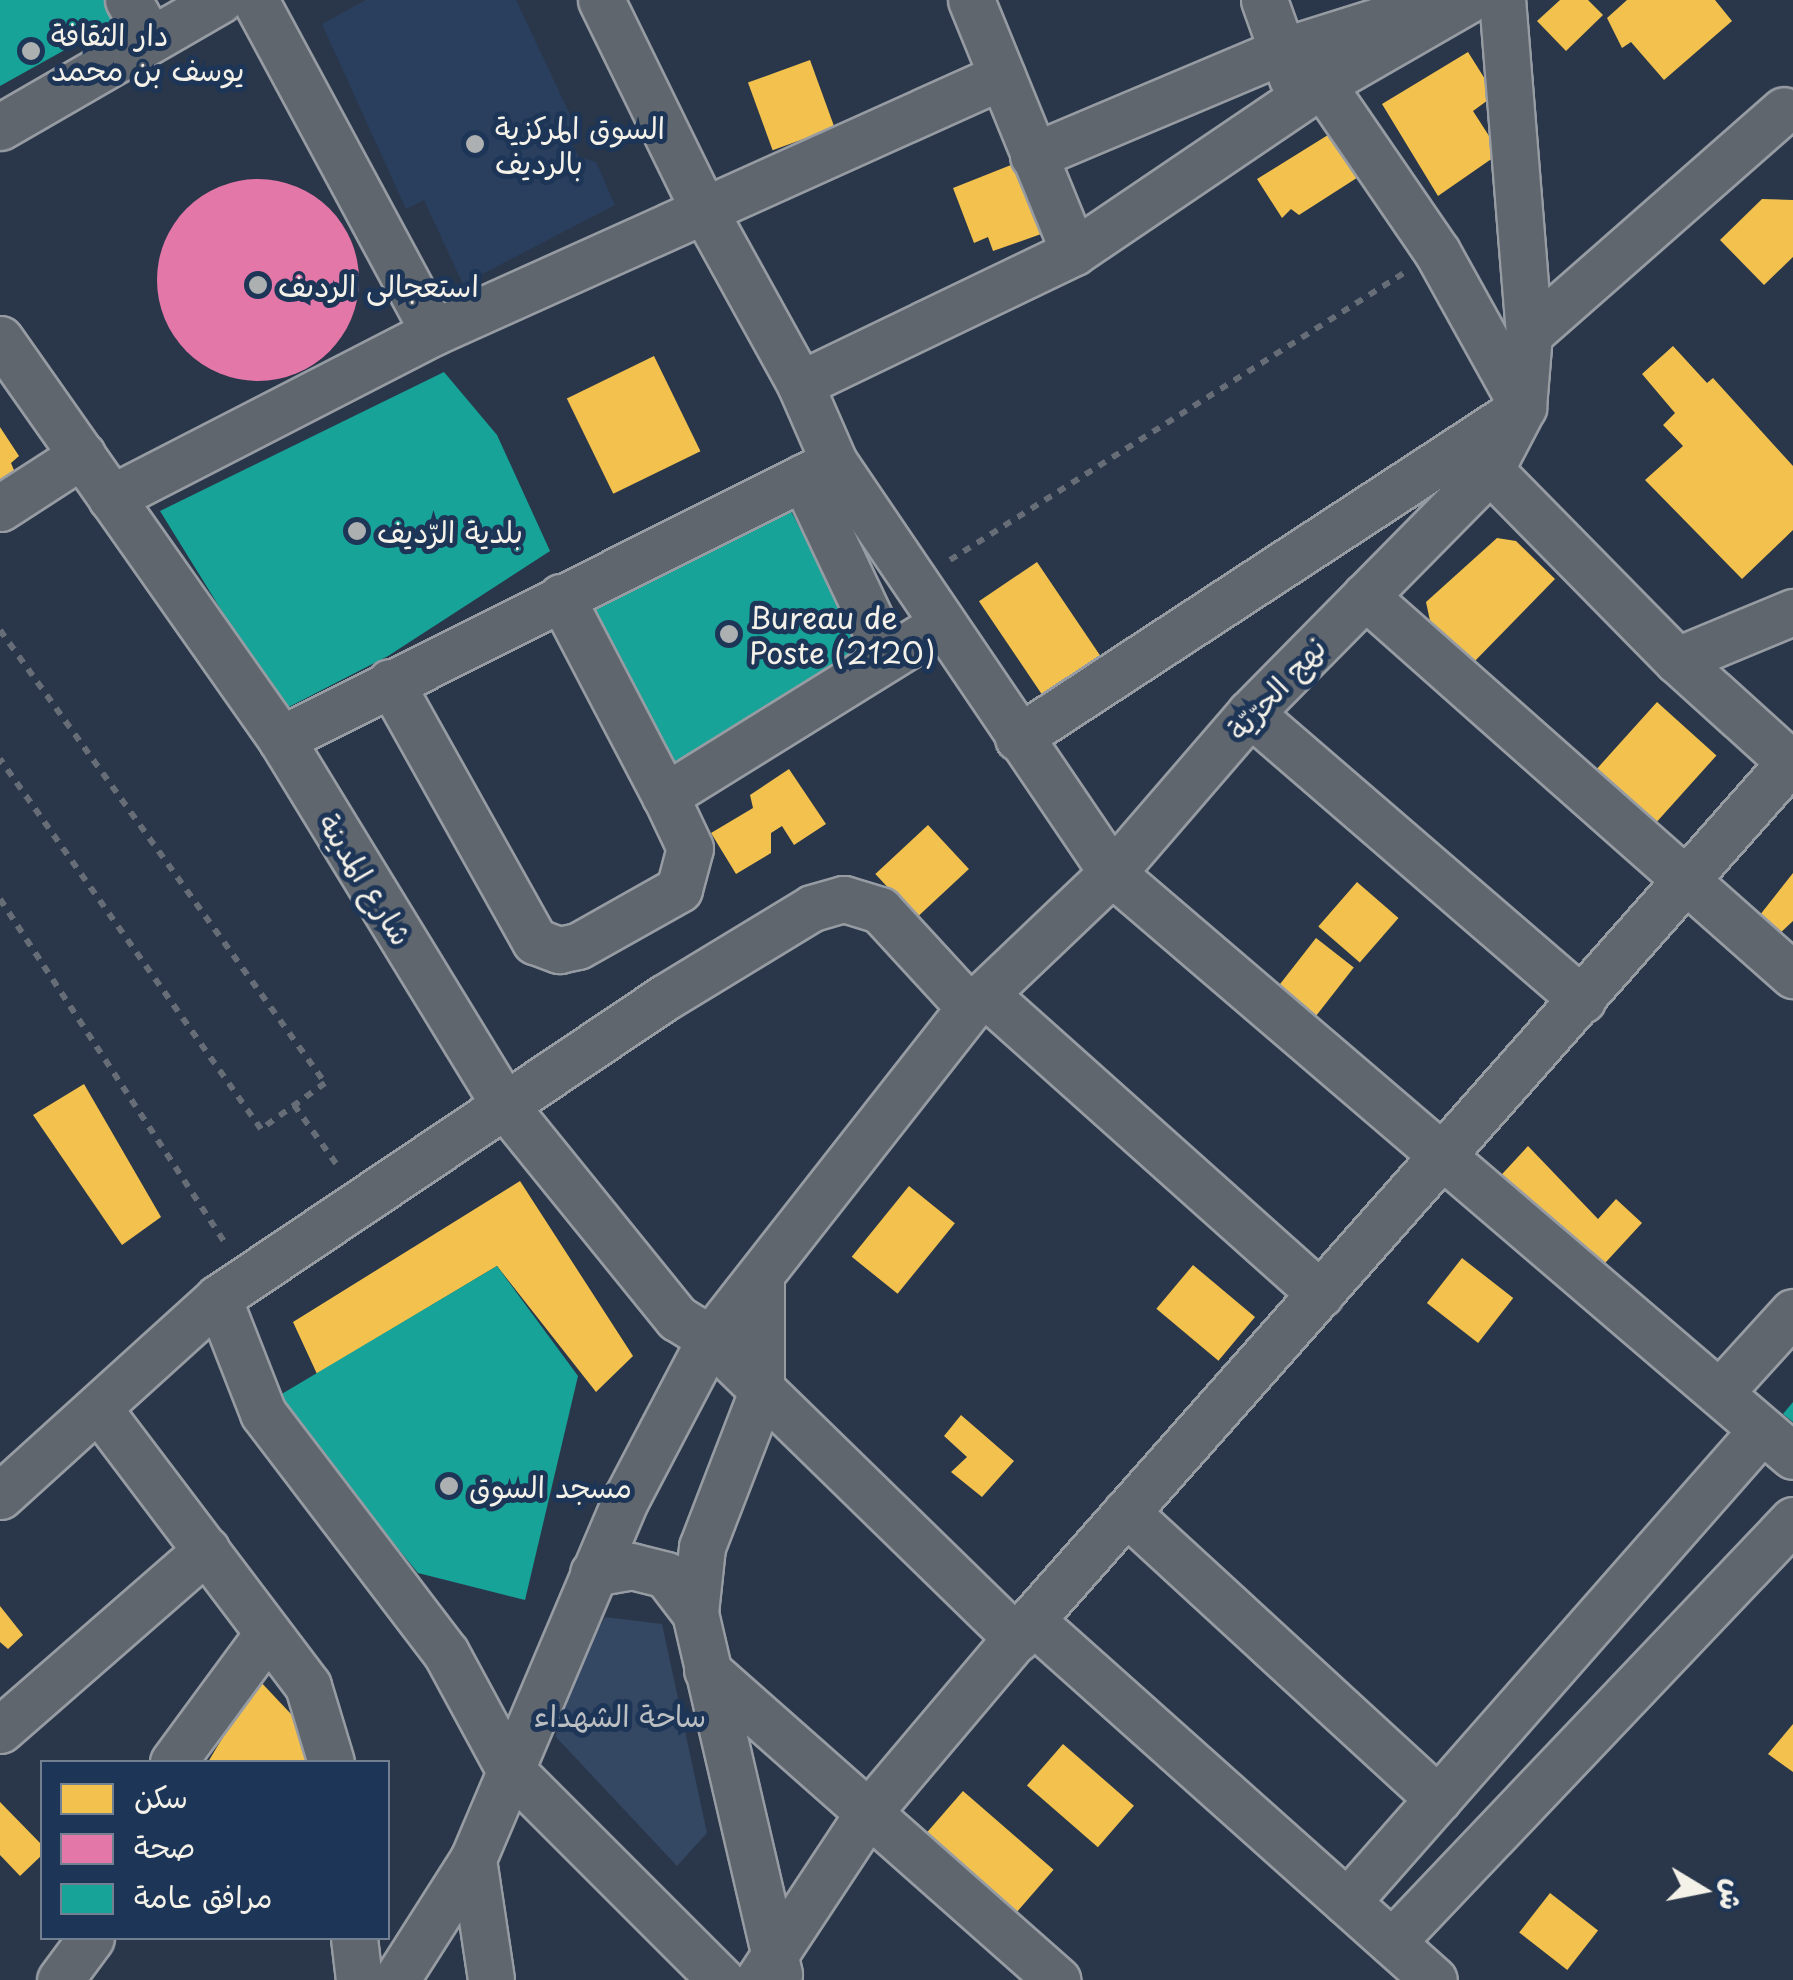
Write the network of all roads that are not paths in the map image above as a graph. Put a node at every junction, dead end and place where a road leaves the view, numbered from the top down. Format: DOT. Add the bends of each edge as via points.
graph roads {
  1 [pos="128,0"];
  2 [pos="220,0"];
  3 [pos="256,0"];
  4 [pos="601,0"];
  5 [pos="971,0"];
  6 [pos="1264,0"];
  7 [pos="1443,0"];
  8 [pos="1468,0"];
  9 [pos="1502,0"];
  10 [pos="150,38"];
  11 [pos="1282,51"];
  12 [pos="1002,76"];
  13 [pos="1310,93"];
  14 [pos="1784,110"];
  15 [pos="0,127"];
  16 [pos="1033,156"];
  17 [pos="704,210"];
  18 [pos="1074,252"];
  19 [pos="434,332"];
  20 [pos="1529,334"];
  21 [pos="0,339"];
  22 [pos="800,384"];
  23 [pos="1523,407"];
  24 [pos="82,455"];
  25 [pos="818,470"];
  26 [pos="1490,470"];
  27 [pos="111,498"];
  28 [pos="0,508"];
  29 [pos="1365,596"];
  30 [pos="562,597"];
  31 [pos="1793,612"];
  32 [pos="941,625"];
  33 [pos="888,657"];
  34 [pos="1677,660"];
  35 [pos="390,682"];
  36 [pos="1250,713"];
  37 [pos="1018,738"];
  38 [pos="281,739"];
  39 [pos="1792,764"];
  40 [pos="664,793"];
  41 [pos="1112,873"];
  42 [pos="1684,882"];
  43 [pos="1793,975"];
  44 [pos="1582,1000"];
  45 [pos="978,1001"];
  46 [pos="506,1106"];
  47 [pos="1443,1154"];
  48 [pos="761,1280"];
  49 [pos="1320,1294"];
  50 [pos="224,1296"];
  51 [pos="1793,1312"];
  52 [pos="710,1339"];
  53 [pos="1721,1391"];
  54 [pos="762,1394"];
  55 [pos="107,1400"];
  56 [pos="1778,1443"];
  57 [pos="0,1496"];
  58 [pos="1126,1512"];
  59 [pos="1793,1520"];
  60 [pos="206,1550"];
  61 [pos="593,1573"];
  62 [pos="696,1613"];
  63 [pos="1024,1629"];
  64 [pos="268,1633"];
  65 [pos="1567,1651"];
  66 [pos="707,1670"];
  67 [pos="1624,1696"];
  68 [pos="0,1730"];
  69 [pos="174,1760"];
  70 [pos="330,1760"];
  71 [pos="508,1766"];
  72 [pos="1438,1799"];
  73 [pos="868,1812"];
  74 [pos="473,1858"];
  75 [pos="1348,1902"];
  76 [pos="90,1940"];
  77 [pos="354,1940"];
  78 [pos="1392,1942"];
  79 [pos="771,1974"];
  80 [pos="60,1980"];
  81 [pos="360,1980"];
  82 [pos="396,1980"];
  83 [pos="491,1980"];
  84 [pos="721,1980"];
  85 [pos="1057,1980"];
  86 [pos="1434,1980"];
  1 -- 10 [label="street"];
  2 -- 10 [label="street"];
  3 -- 19 [label="street"];
  4 -- 17 [label="street"];
  5 -- 12 [label="street"];
  6 -- 11 [label="street"];
  7 -- 11 [label="street"];
  8 -- 13 [label="street"];
  9 -- 20 [label="street, نهج الحرّيّة"];
  10 -- 15 [label="street"];
  11 -- 13 [label="street"];
  11 -- 16 [label="street"];
  12 -- 16 [label="street"];
  12 -- 17 [label="street"];
  13 -- 18 [label="street"];
  13 -- 23 [label="street" via="1436,252"];
  14 -- 20 [label="street"];
  16 -- 18 [label="street"];
  17 -- 19 [label="street"];
  17 -- 22 [label="street"];
  18 -- 22 [label="street"];
  19 -- 27 [label="street"];
  20 -- 23 [label="street, نهج الحرّيّة"];
  21 -- 24 [label="street, شارع المدينة"];
  22 -- 25 [label="street"];
  23 -- 26 [label="street, نهج الحرّيّة"];
  23 -- 37 [label="street"];
  24 -- 27 [label="street, شارع المدينة"];
  24 -- 28 [label="street"];
  25 -- 30 [label="street"];
  25 -- 32 [label="street" via="915,582"];
  25 -- 33 [label="street"];
  26 -- 29 [label="street, نهج الحرّيّة"];
  26 -- 34 [label="street"];
  27 -- 38 [label="street, شارع المدينة"];
  29 -- 36 [label="street, نهج الحرّيّة"];
  29 -- 42 [label="street"];
  30 -- 35 [label="street"];
  30 -- 40 [label="street"];
  31 -- 34 [label="street"];
  32 -- 33 [label="street"];
  32 -- 37 [label="street"];
  33 -- 40 [label="street"];
  34 -- 39 [label="street"];
  35 -- 38 [label="street"];
  35 -- 40 [label="street" via="536,942 559,950 578,946 678,889 690,848"];
  36 -- 41 [label="street, نهج الحرّيّة"];
  36 -- 44 [label="street"];
  37 -- 41 [label="street"];
  38 -- 46 [label="street, شارع المدينة"];
  39 -- 42 [label="street"];
  41 -- 45 [label="street, نهج الحرّيّة"];
  41 -- 47 [label="street"];
  42 -- 43 [label="street"];
  42 -- 44 [label="street"];
  44 -- 47 [label="street"];
  45 -- 46 [label="street" via="880,910 830,899 664,998"];
  45 -- 48 [label="street, نهج الحرّيّة"];
  45 -- 49 [label="street"];
  46 -- 50 [label="street"];
  46 -- 52 [label="street, شارع المدينة" via="676,1318"];
  47 -- 49 [label="street"];
  47 -- 53 [label="street"];
  48 -- 52 [label="street, نهج الحرّيّة"];
  48 -- 54 [label="street"];
  49 -- 58 [label="street"];
  50 -- 55 [label="street"];
  50 -- 71 [label="street" via="262,1414 446,1653"];
  51 -- 53 [label="street"];
  52 -- 54 [label="street, شارع المدينة"];
  52 -- 61 [label="street, نهج الحرّيّة" via="664,1418"];
  53 -- 56 [label="street"];
  54 -- 62 [label="street" via="702,1546"];
  54 -- 63 [label="street, شارع المدينة"];
  55 -- 57 [label="street"];
  55 -- 60 [label="street"];
  56 -- 65 [label="street"];
  58 -- 63 [label="street"];
  58 -- 72 [label="street"];
  59 -- 67 [label="street"];
  60 -- 64 [label="street"];
  60 -- 68 [label="street"];
  61 -- 62 [label="street" via="631,1566 666,1574"];
  61 -- 71 [label="street, نهج الحرّيّة"];
  62 -- 66 [label="street"];
  63 -- 73 [label="street"];
  63 -- 75 [label="street, شارع المدينة"];
  64 -- 69 [label="street"];
  64 -- 70 [label="street" via="308,1686"];
  65 -- 67 [label="street"];
  65 -- 72 [label="street"];
  66 -- 73 [label="street"];
  66 -- 79 [label="street"];
  67 -- 78 [label="street"];
  71 -- 74 [label="street, نهج الحرّيّة"];
  71 -- 84 [label="street"];
  72 -- 75 [label="street"];
  73 -- 79 [label="street"];
  73 -- 85 [label="street"];
  74 -- 82 [label="street, نهج الحرّيّة"];
  74 -- 83 [label="street"];
  75 -- 78 [label="street, شارع المدينة"];
  76 -- 80 [label="street"];
  77 -- 81 [label="street"];
  78 -- 86 [label="street, شارع المدينة"];
}
